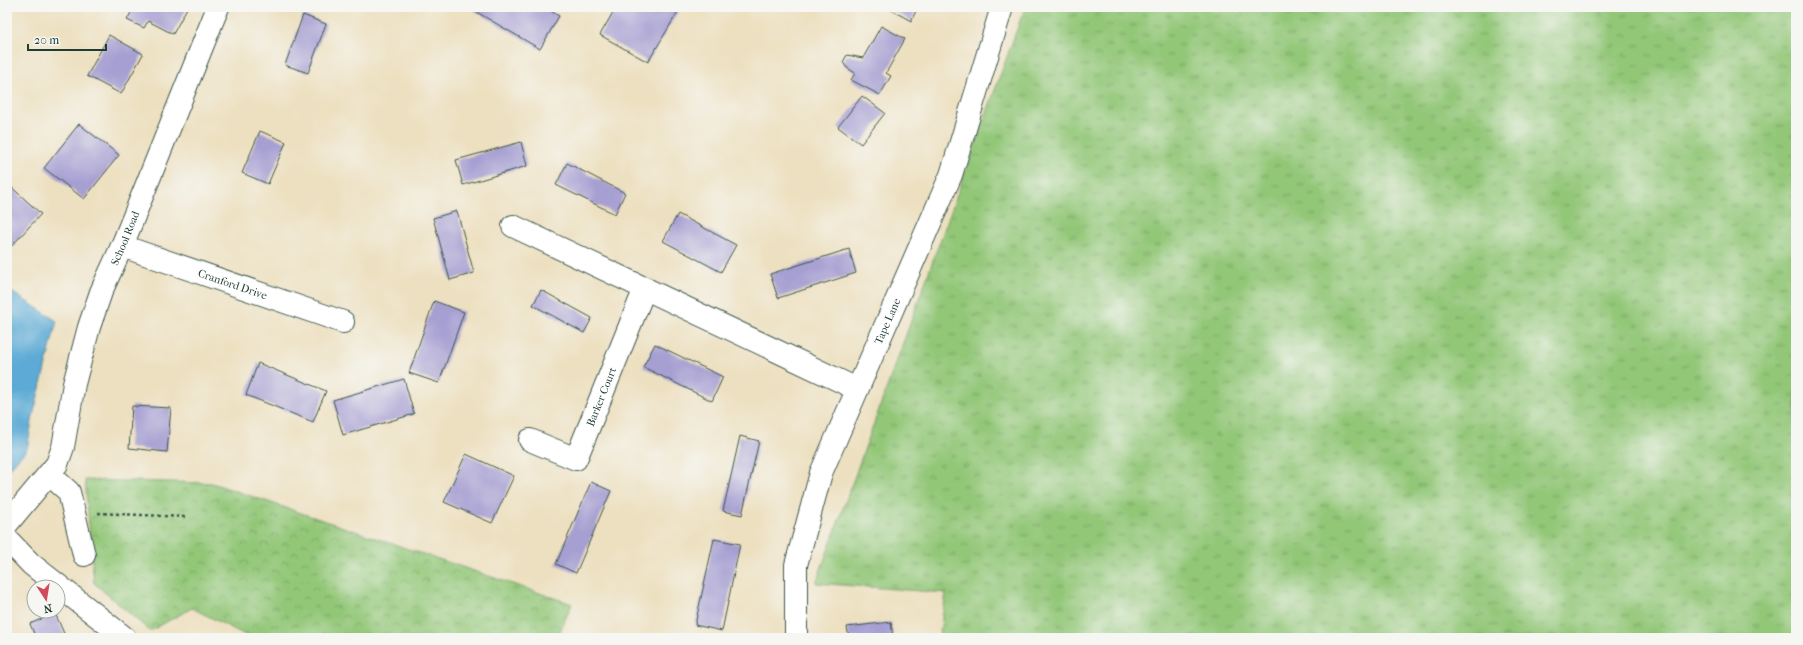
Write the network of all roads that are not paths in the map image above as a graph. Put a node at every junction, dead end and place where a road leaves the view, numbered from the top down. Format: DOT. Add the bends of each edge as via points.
graph roads {
  1 [pos="218,7"];
  2 [pos="1002,7"];
  3 [pos="513,226"];
  4 [pos="122,246"];
  5 [pos="645,288"];
  6 [pos="343,322"];
  7 [pos="857,389"];
  8 [pos="530,440"];
  9 [pos="50,475"];
  10 [pos="7,524"];
  11 [pos="7,539"];
  12 [pos="84,555"];
  13 [pos="125,638"];
  14 [pos="796,638"];
  1 -- 4 [label="street, School Road"];
  2 -- 7 [label="street, Tape Lane" via="951,175"];
  3 -- 5 [label="street"];
  4 -- 6 [label="street, Cranford Drive"];
  4 -- 9 [label="street, School Road" via="101,292 89,327 74,384 63,447"];
  5 -- 7 [label="street"];
  5 -- 8 [label="street, Barker Court" via="576,459"];
  7 -- 14 [label="street, Tape Lane" via="820,473 796,565"];
  9 -- 10 [label="street, School Road"];
  9 -- 12 [label="street" via="69,492"];
  11 -- 13 [label="street" via="31,564"];
}
